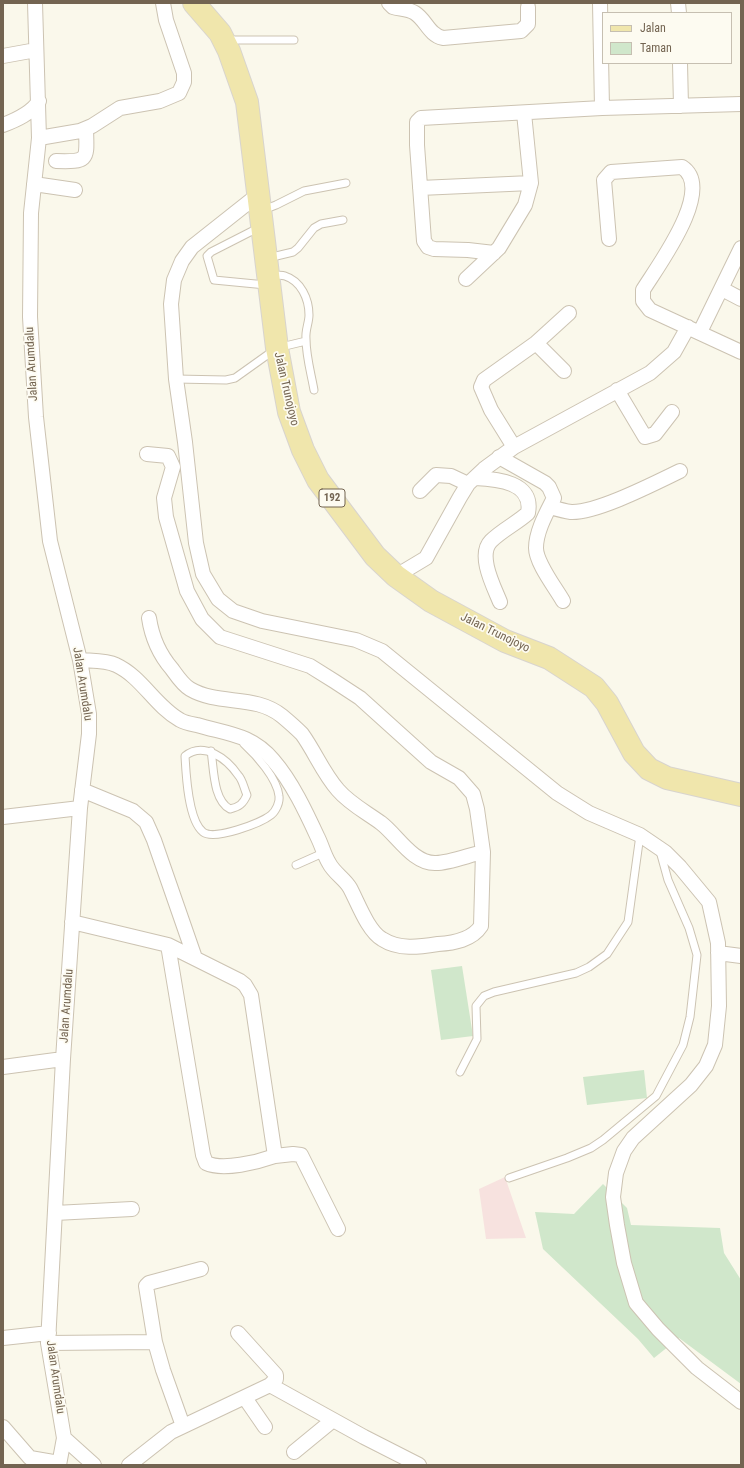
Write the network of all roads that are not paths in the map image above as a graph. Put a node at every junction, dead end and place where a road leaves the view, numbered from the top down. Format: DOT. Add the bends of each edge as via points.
graph roads {
  1 [pos="35,3"];
  2 [pos="164,3"];
  3 [pos="194,3"];
  4 [pos="389,3"];
  5 [pos="600,3"];
  6 [pos="528,7"];
  7 [pos="224,40"];
  8 [pos="294,40"];
  9 [pos="602,41"];
  10 [pos="36,50"];
  11 [pos="3,56"];
  12 [pos="680,64"];
  13 [pos="39,101"];
  14 [pos="741,104"];
  15 [pos="681,106"];
  16 [pos="602,108"];
  17 [pos="524,113"];
  18 [pos="3,125"];
  19 [pos="86,129"];
  20 [pos="39,138"];
  21 [pos="56,161"];
  22 [pos="346,182"];
  23 [pos="34,184"];
  24 [pos="531,184"];
  25 [pos="420,188"];
  26 [pos="76,190"];
  27 [pos="261,210"];
  28 [pos="343,220"];
  29 [pos="609,239"];
  30 [pos="741,248"];
  31 [pos="494,253"];
  32 [pos="267,273"];
  33 [pos="466,279"];
  34 [pos="722,289"];
  35 [pos="741,299"];
  36 [pos="569,313"];
  37 [pos="694,330"];
  38 [pos="306,341"];
  39 [pos="536,343"];
  40 [pos="277,348"];
  41 [pos="741,352"];
  42 [pos="564,371"];
  43 [pos="176,379"];
  44 [pos="314,390"];
  45 [pos="617,390"];
  46 [pos="672,412"];
  47 [pos="514,447"];
  48 [pos="147,454"];
  49 [pos="499,457"];
  50 [pos="680,471"];
  51 [pos="472,481"];
  52 [pos="420,491"];
  53 [pos="550,507"];
  54 [pos="396,576"];
  55 [pos="563,601"];
  56 [pos="500,602"];
  57 [pos="149,618"];
  58 [pos="80,660"];
  59 [pos="232,733"];
  60 [pos="211,751"];
  61 [pos="82,790"];
  62 [pos="741,795"];
  63 [pos="80,808"];
  64 [pos="3,817"];
  65 [pos="640,835"];
  66 [pos="660,849"];
  67 [pos="483,852"];
  68 [pos="323,853"];
  69 [pos="296,865"];
  70 [pos="72,922"];
  71 [pos="168,945"];
  72 [pos="718,953"];
  73 [pos="741,956"];
  74 [pos="195,958"];
  75 [pos="63,1059"];
  76 [pos="3,1067"];
  77 [pos="460,1072"];
  78 [pos="275,1156"];
  79 [pos="509,1178"];
  80 [pos="132,1209"];
  81 [pos="55,1213"];
  82 [pos="338,1229"];
  83 [pos="201,1269"];
  84 [pos="238,1333"];
  85 [pos="3,1338"];
  86 [pos="49,1338"];
  87 [pos="155,1342"];
  88 [pos="270,1386"];
  89 [pos="245,1398"];
  90 [pos="741,1402"];
  91 [pos="333,1420"];
  92 [pos="184,1426"];
  93 [pos="3,1427"];
  94 [pos="265,1427"];
  95 [pos="64,1438"];
  96 [pos="294,1452"];
  97 [pos="58,1464"];
  98 [pos="94,1465"];
  99 [pos="129,1465"];
  100 [pos="419,1465"];
  1 -- 10 [label="street, Jalan Arumdalu"];
  2 -- 19 [label="street" via="166,20 184,73 184,82 179,93 160,101 120,108"];
  3 -- 7 [label="main road, Jalan Trunojoyo / 192"];
  4 -- 6 [label="street" via="393,7 413,12 435,36 443,38 521,31 528,24"];
  5 -- 9 [label="street"];
  7 -- 8 [label="lane"];
  7 -- 27 [label="main road, Jalan Trunojoyo / 192" via="247,102"];
  9 -- 16 [label="street"];
  10 -- 11 [label="street"];
  10 -- 13 [label="street, Jalan Arumdalu"];
  12 -- 15 [label="street"];
  13 -- 18 [label="street" via="35,107 16,120"];
  13 -- 20 [label="street, Jalan Arumdalu"];
  14 -- 15 [label="street"];
  15 -- 16 [label="street"];
  16 -- 17 [label="street"];
  17 -- 24 [label="street"];
  17 -- 25 [label="street" via="421,118 417,122"];
  19 -- 20 [label="street"];
  19 -- 21 [label="street" via="86,155 82,160"];
  20 -- 23 [label="street, Jalan Arumdalu"];
  22 -- 27 [label="lane" via="304,191 276,206"];
  23 -- 26 [label="street"];
  23 -- 58 [label="street, Jalan Arumdalu" via="31,213 30,317 36,417 50,542"];
  24 -- 25 [label="street"];
  24 -- 31 [label="street" via="525,205 512,229"];
  25 -- 31 [label="street" via="424,241 428,247 434,250"];
  27 -- 32 [label="main road, Jalan Trunojoyo / 192"];
  27 -- 32 [label="lane" via="207,256 214,280"];
  27 -- 43 [label="street" via="192,247 182,261 174,280 171,304"];
  28 -- 32 [label="lane" via="314,228 298,248"];
  29 -- 37 [label="street" via="604,180 607,175 611,172 682,167 688,172 692,180 692,190 682,227 643,290 642,296 650,310"];
  30 -- 34 [label="street"];
  31 -- 33 [label="street"];
  32 -- 38 [label="lane" via="284,275 293,280 308,302"];
  32 -- 40 [label="main road, Jalan Trunojoyo / 192"];
  34 -- 35 [label="street"];
  34 -- 37 [label="street"];
  36 -- 39 [label="street"];
  37 -- 41 [label="street"];
  37 -- 45 [label="street" via="650,373"];
  38 -- 40 [label="lane"];
  38 -- 44 [label="lane"];
  39 -- 42 [label="street"];
  39 -- 47 [label="street" via="484,380 481,387 491,410"];
  40 -- 43 [label="lane" via="235,378"];
  40 -- 54 [label="main road, Jalan Trunojoyo / 192" via="289,412 303,450 318,480 375,556"];
  43 -- 65 [label="street" via="196,543 203,574 218,599 233,611 262,621 356,640 382,651 557,792 589,813"];
  45 -- 46 [label="street" via="645,437 654,434"];
  45 -- 47 [label="street"];
  47 -- 49 [label="street"];
  48 -- 67 [label="street" via="168,456 172,463 164,498 166,517 187,591 202,619 220,636 310,666 360,698 431,762 458,778 473,794"];
  49 -- 51 [label="street"];
  49 -- 53 [label="street" via="549,487 554,498"];
  50 -- 53 [label="street" via="622,498 584,510 570,512"];
  51 -- 52 [label="street" via="436,475"];
  51 -- 54 [label="street" via="426,558"];
  51 -- 56 [label="street" via="494,479 519,487 528,496 530,503 528,513 490,542 487,551 486,566"];
  53 -- 55 [label="street" via="539,533 536,548 539,561"];
  54 -- 62 [label="main road, Jalan Trunojoyo / 192" via="431,601 505,641 549,658 594,687 607,703 634,753 649,769 667,778"];
  57 -- 67 [label="street" via="155,644 182,682 190,689 206,695 254,702 280,715 301,734 338,790 390,831 411,852 425,861 436,863"];
  58 -- 59 [label="street" via="116,665 137,681 160,706 181,721"];
  58 -- 61 [label="street, Jalan Arumdalu" via="89,714"];
  59 -- 60 [label="lane" via="256,754 269,773 279,796 278,807 272,815 250,826 210,835 202,832 189,799 185,756 199,751"];
  59 -- 68 [label="street" via="259,746 273,760 293,790"];
  60 -- 60 [label="lane" via="227,762 240,776 247,795 243,804 236,808 224,806 219,796"];
  61 -- 63 [label="street, Jalan Arumdalu"];
  61 -- 74 [label="street" via="133,811 146,822"];
  63 -- 64 [label="street"];
  63 -- 70 [label="street, Jalan Arumdalu"];
  65 -- 66 [label="street"];
  65 -- 77 [label="lane" via="628,922 607,954 576,973 484,996 476,1006 477,1039"];
  66 -- 72 [label="street" via="680,866 709,902"];
  66 -- 79 [label="lane" via="668,880 689,928 697,955 690,1017 683,1045 656,1096 603,1140 567,1158"];
  67 -- 68 [label="street" via="481,926 478,930 468,938 449,943 401,947 380,938 374,932 349,886 338,877"];
  68 -- 69 [label="lane"];
  70 -- 71 [label="street"];
  70 -- 75 [label="street, Jalan Arumdalu"];
  71 -- 74 [label="street"];
  71 -- 78 [label="street" via="206,1163 213,1166 228,1166"];
  72 -- 73 [label="street"];
  72 -- 90 [label="street" via="719,1006 715,1045 709,1059 691,1085 633,1138 624,1151 616,1173 614,1197 624,1263 636,1303 658,1329 698,1368"];
  74 -- 78 [label="street" via="240,981 251,995"];
  75 -- 76 [label="street"];
  75 -- 81 [label="street, Jalan Arumdalu"];
  78 -- 82 [label="street" via="301,1155"];
  80 -- 81 [label="street"];
  81 -- 86 [label="street, Jalan Arumdalu"];
  83 -- 87 [label="street" via="146,1286"];
  84 -- 88 [label="street" via="276,1375 276,1380"];
  85 -- 86 [label="street"];
  86 -- 87 [label="street"];
  86 -- 95 [label="street, Jalan Arumdalu"];
  87 -- 92 [label="street"];
  88 -- 89 [label="street"];
  88 -- 91 [label="street"];
  89 -- 92 [label="street"];
  89 -- 94 [label="street"];
  91 -- 96 [label="street"];
  91 -- 100 [label="street"];
  92 -- 99 [label="street" via="171,1432"];
  93 -- 97 [label="street" via="30,1458"];
  95 -- 97 [label="street"];
  95 -- 98 [label="street"];
}
